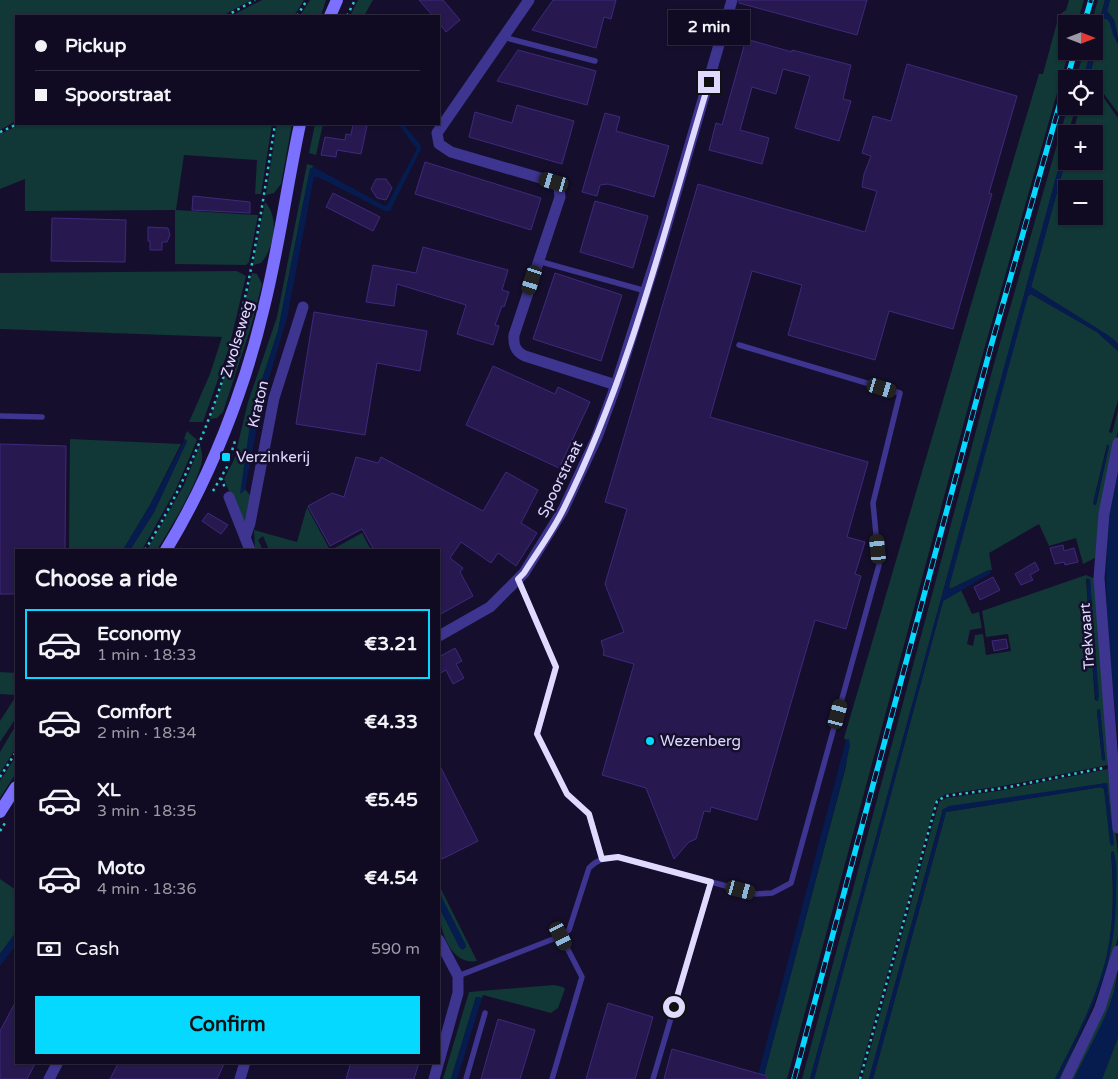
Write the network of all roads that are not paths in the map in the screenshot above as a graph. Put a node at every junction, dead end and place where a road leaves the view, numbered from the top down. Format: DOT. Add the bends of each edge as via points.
graph roads {
  1 [pos="337,0"];
  2 [pos="528,0"];
  3 [pos="732,0"];
  4 [pos="330,15"];
  5 [pos="503,36"];
  6 [pos="594,61"];
  7 [pos="300,125"];
  8 [pos="538,261"];
  9 [pos="646,291"];
  10 [pos="303,307"];
  11 [pos="739,346"];
  12 [pos="616,385"];
  13 [pos="0,416"];
  14 [pos="42,416"];
  15 [pos="1118,443"];
  16 [pos="229,497"];
  17 [pos="244,538"];
  18 [pos="167,549"];
  19 [pos="250,549"];
  20 [pos="518,579"];
  21 [pos="440,635"];
  22 [pos="15,789"];
  23 [pos="0,812"];
  24 [pos="1118,828"];
  25 [pos="602,859"];
  26 [pos="711,882"];
  27 [pos="561,936"];
  28 [pos="440,942"];
  29 [pos="1118,951"];
  30 [pos="458,976"];
  31 [pos="485,1013"];
  32 [pos="440,1059"];
  33 [pos="57,1064"];
  34 [pos="244,1064"];
  35 [pos="438,1064"];
  36 [pos="49,1079"];
  37 [pos="240,1079"];
  38 [pos="434,1079"];
  39 [pos="466,1079"];
  40 [pos="552,1079"];
  41 [pos="653,1079"];
  42 [pos="1066,1079"];
  1 -- 4 [label="main road"];
  2 -- 5 [label="street"];
  3 -- 9 [label="street, Spoorstraat"];
  5 -- 6 [label="lane"];
  5 -- 8 [label="street" via="437,133 439,144 451,152 554,182 559,188 560,197"];
  7 -- 18 [label="main road, Zwolseweg" via="257,336 211,461"];
  8 -- 9 [label="lane"];
  8 -- 12 [label="street" via="514,335 517,351"];
  9 -- 12 [label="street, Spoorstraat"];
  10 -- 17 [label="street, Kraton" via="276,390 250,523"];
  11 -- 26 [label="lane" via="900,393 873,503 879,564 791,883 772,893 756,894"];
  12 -- 20 [label="street, Spoorstraat" via="597,437 563,510"];
  13 -- 14 [label="lane"];
  15 -- 24 [label="street, Trekvaart" via="1104,514 1099,578"];
  16 -- 17 [label="street"];
  17 -- 19 [label="street"];
  20 -- 21 [label="street, Spoorstraat" via="490,607"];
  20 -- 25 [label="lane" via="556,667 537,734 567,794 589,814"];
  22 -- 23 [label="main road"];
  25 -- 26 [label="lane" via="618,857"];
  25 -- 27 [label="lane" via="589,868 569,930"];
  26 -- 41 [label="lane"];
  27 -- 30 [label="lane"];
  27 -- 40 [label="lane" via="582,978"];
  28 -- 30 [label="street"];
  29 -- 42 [label="street" via="1100,1008"];
  30 -- 32 [label="street" via="455,1008"];
  31 -- 39 [label="lane"];
  33 -- 36 [label="street"];
  34 -- 37 [label="street"];
  35 -- 38 [label="street"];
}
